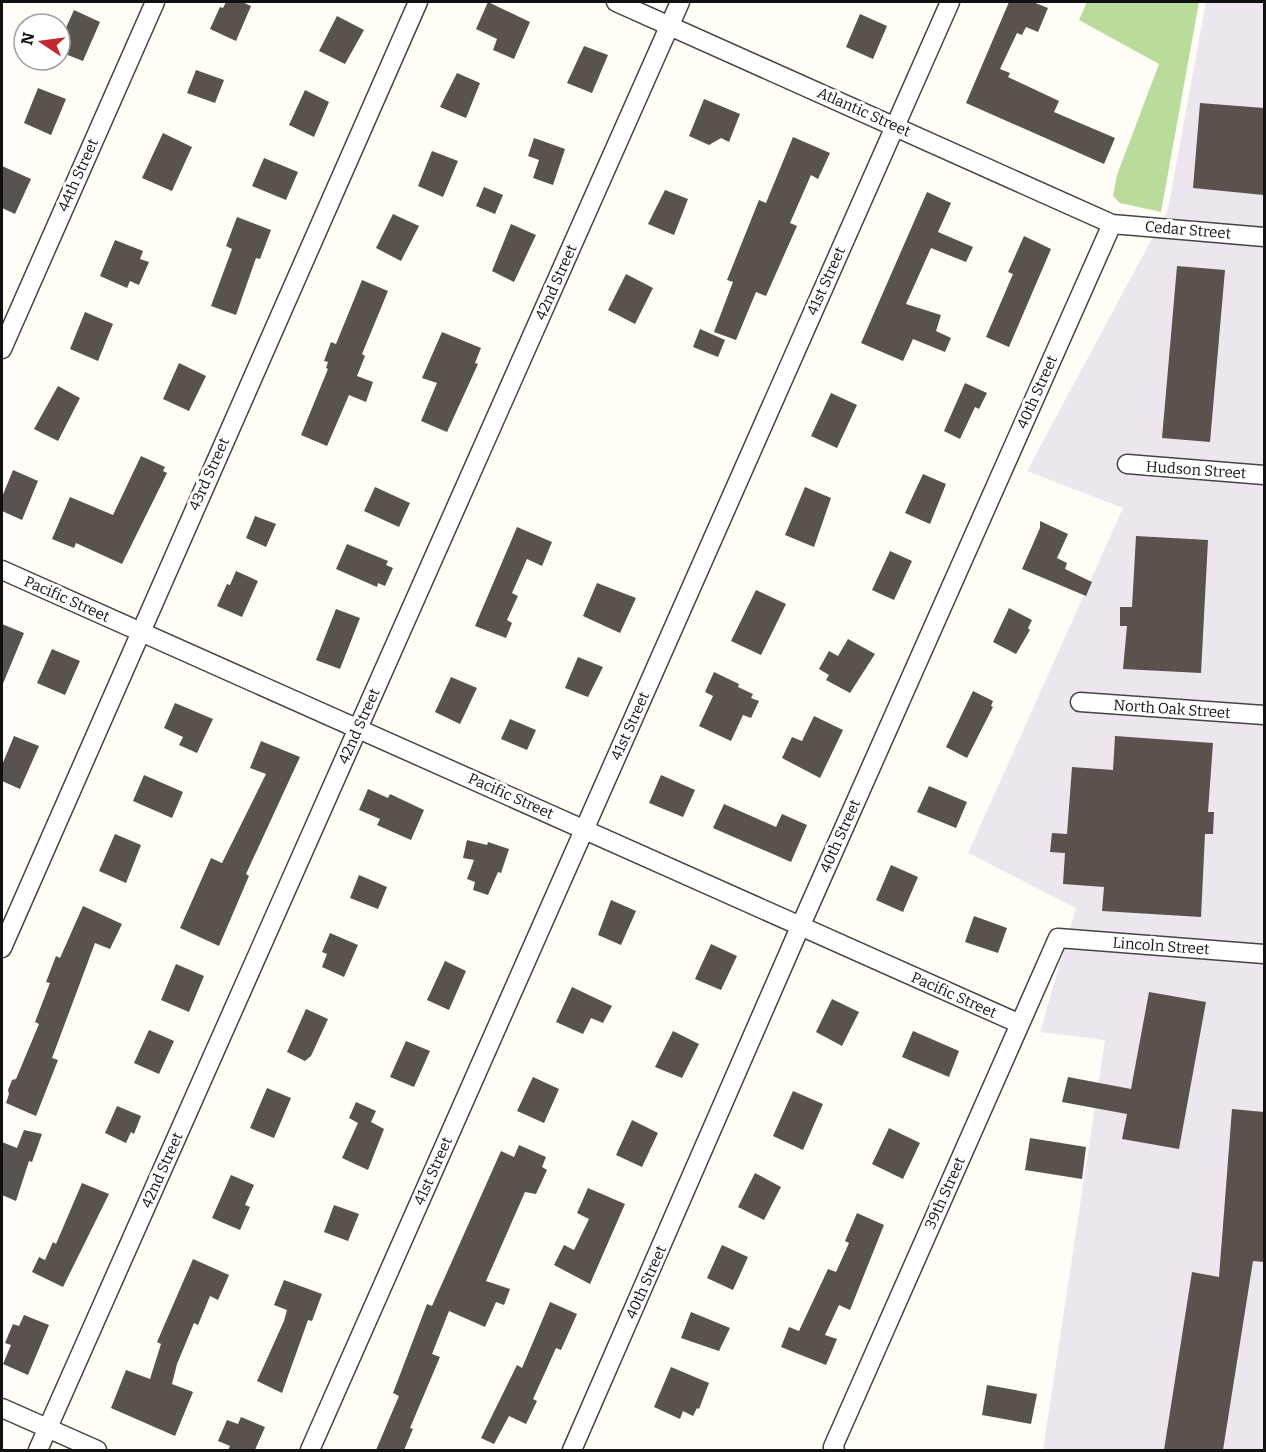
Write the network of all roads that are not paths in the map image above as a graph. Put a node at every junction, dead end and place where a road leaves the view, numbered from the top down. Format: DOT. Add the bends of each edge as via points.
graph roads {
  1 [pos="155,2"];
  2 [pos="418,2"];
  3 [pos="616,2"];
  4 [pos="680,2"];
  5 [pos="950,2"];
  6 [pos="670,26"];
  7 [pos="894,126"];
  8 [pos="1112,224"];
  9 [pos="1264,237"];
  10 [pos="2,349"];
  11 [pos="1127,464"];
  12 [pos="1264,475"];
  13 [pos="2,570"];
  14 [pos="140,631"];
  15 [pos="1080,702"];
  16 [pos="1264,715"];
  17 [pos="358,728"];
  18 [pos="584,829"];
  19 [pos="800,927"];
  20 [pos="1058,938"];
  21 [pos="2,948"];
  22 [pos="1264,954"];
  23 [pos="1020,1024"];
  24 [pos="2,1408"];
  25 [pos="48,1428"];
  26 [pos="834,1449"];
  27 [pos="38,1450"];
  28 [pos="97,1450"];
  29 [pos="310,1450"];
  30 [pos="572,1450"];
  1 -- 10 [label="street, 44th Street"];
  2 -- 14 [label="street, 43rd Street"];
  3 -- 6 [label="street, Atlantic Street"];
  4 -- 6 [label="street, 42nd Street"];
  5 -- 7 [label="street, 41st Street"];
  6 -- 7 [label="street, Atlantic Street"];
  6 -- 17 [label="street, 42nd Street"];
  7 -- 8 [label="street, Atlantic Street"];
  7 -- 18 [label="street, 41st Street"];
  8 -- 9 [label="street, Cedar Street"];
  8 -- 19 [label="street, 40th Street"];
  11 -- 12 [label="street, Hudson Street"];
  13 -- 14 [label="street, Pacific Street"];
  14 -- 17 [label="street, Pacific Street"];
  14 -- 21 [label="street, 43rd Street"];
  15 -- 16 [label="street, North Oak Street"];
  17 -- 18 [label="street, Pacific Street"];
  17 -- 25 [label="street, 42nd Street"];
  18 -- 19 [label="street, Pacific Street"];
  18 -- 29 [label="street, 41st Street"];
  19 -- 23 [label="street, Pacific Street"];
  19 -- 30 [label="street, 40th Street"];
  20 -- 22 [label="street, Lincoln Street"];
  20 -- 23 [label="street, 39th Street"];
  23 -- 26 [label="street, 39th Street"];
  24 -- 25 [label="street"];
  25 -- 27 [label="street, 42nd Street"];
  25 -- 28 [label="street"];
}
